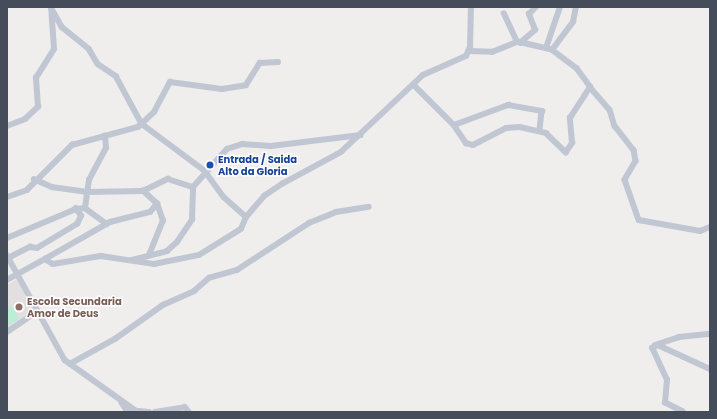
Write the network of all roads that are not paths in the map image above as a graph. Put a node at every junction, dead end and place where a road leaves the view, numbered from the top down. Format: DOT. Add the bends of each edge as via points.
graph roads {
  1 [pos="51,7"];
  2 [pos="471,7"];
  3 [pos="536,7"];
  4 [pos="560,7"];
  5 [pos="576,7"];
  6 [pos="504,14"];
  7 [pos="518,43"];
  8 [pos="549,49"];
  9 [pos="469,51"];
  10 [pos="278,62"];
  11 [pos="414,85"];
  12 [pos="590,87"];
  13 [pos="142,124"];
  14 [pos="454,125"];
  15 [pos="7,126"];
  16 [pos="540,130"];
  17 [pos="362,135"];
  18 [pos="105,136"];
  19 [pos="205,171"];
  20 [pos="34,179"];
  21 [pos="193,186"];
  22 [pos="143,191"];
  23 [pos="86,192"];
  24 [pos="7,197"];
  25 [pos="158,204"];
  26 [pos="369,207"];
  27 [pos="85,208"];
  28 [pos="76,209"];
  29 [pos="246,217"];
  30 [pos="107,224"];
  31 [pos="710,227"];
  32 [pos="7,238"];
  33 [pos="56,253"];
  34 [pos="149,255"];
  35 [pos="8,256"];
  36 [pos="45,259"];
  37 [pos="132,260"];
  38 [pos="62,261"];
  39 [pos="17,275"];
  40 [pos="7,280"];
  41 [pos="37,312"];
  42 [pos="7,332"];
  43 [pos="710,334"];
  44 [pos="655,345"];
  45 [pos="70,364"];
  46 [pos="710,369"];
  47 [pos="135,411"];
  48 [pos="149,412"];
  49 [pos="155,412"];
  50 [pos="189,412"];
  51 [pos="683,412"];
  1 -- 13 [label="street" via="62,27 89,49 98,64 116,76"];
  1 -- 15 [label="street" via="54,49 36,78 38,107 25,118"];
  2 -- 9 [label="street"];
  3 -- 7 [label="street" via="528,14 535,30"];
  4 -- 8 [label="street"];
  5 -- 8 [label="street" via="573,22"];
  6 -- 7 [label="street"];
  7 -- 8 [label="street"];
  7 -- 9 [label="street" via="492,52"];
  8 -- 12 [label="street" via="577,69"];
  9 -- 11 [label="street" via="423,75"];
  10 -- 13 [label="street" via="260,63 246,84 222,89 170,82 154,112"];
  11 -- 14 [label="street"];
  11 -- 17 [label="street"];
  12 -- 16 [label="street" via="570,118 570,149 566,152"];
  12 -- 31 [label="street" via="610,110 615,126 634,150 636,161 625,180 640,220 700,232"];
  13 -- 18 [label="street"];
  13 -- 19 [label="street"];
  14 -- 16 [label="street" via="466,143 473,145 506,128"];
  14 -- 16 [label="street" via="508,105 521,109 539,109 543,117"];
  17 -- 19 [label="street" via="271,146 242,144 227,149"];
  17 -- 29 [label="street" via="334,157 264,196"];
  18 -- 20 [label="street" via="72,145"];
  18 -- 23 [label="street" via="106,148 94,168"];
  19 -- 21 [label="street"];
  19 -- 29 [label="street" via="224,197"];
  20 -- 23 [label="street" via="52,187"];
  20 -- 24 [label="street" via="27,190"];
  21 -- 22 [label="street" via="159,180"];
  21 -- 34 [label="street" via="189,226 173,247"];
  22 -- 23 [label="street"];
  22 -- 25 [label="street"];
  23 -- 27 [label="street"];
  25 -- 30 [label="street" via="150,212"];
  25 -- 34 [label="street" via="163,221"];
  26 -- 45 [label="street" via="336,212 309,223 237,270 208,278 194,291 163,305 115,339"];
  27 -- 28 [label="street"];
  27 -- 30 [label="street"];
  28 -- 32 [label="street"];
  28 -- 35 [label="street" via="81,216 77,224 37,248"];
  29 -- 37 [label="street" via="241,229 199,255 154,264"];
  30 -- 33 [label="street"];
  33 -- 36 [label="street"];
  33 -- 38 [label="street"];
  34 -- 37 [label="street"];
  35 -- 39 [label="street"];
  36 -- 38 [label="street" via="53,264"];
  36 -- 39 [label="street"];
  37 -- 38 [label="street" via="96,256"];
  39 -- 40 [label="street"];
  39 -- 41 [label="street"];
  41 -- 42 [label="street"];
  41 -- 45 [label="street" via="54,346"];
  43 -- 44 [label="street" via="679,337"];
  44 -- 46 [label="street" via="688,356"];
  44 -- 51 [label="street" via="652,354 667,380 665,403"];
  45 -- 47 [label="street"];
  47 -- 48 [label="street"];
  49 -- 50 [label="street" via="185,407"];
}
